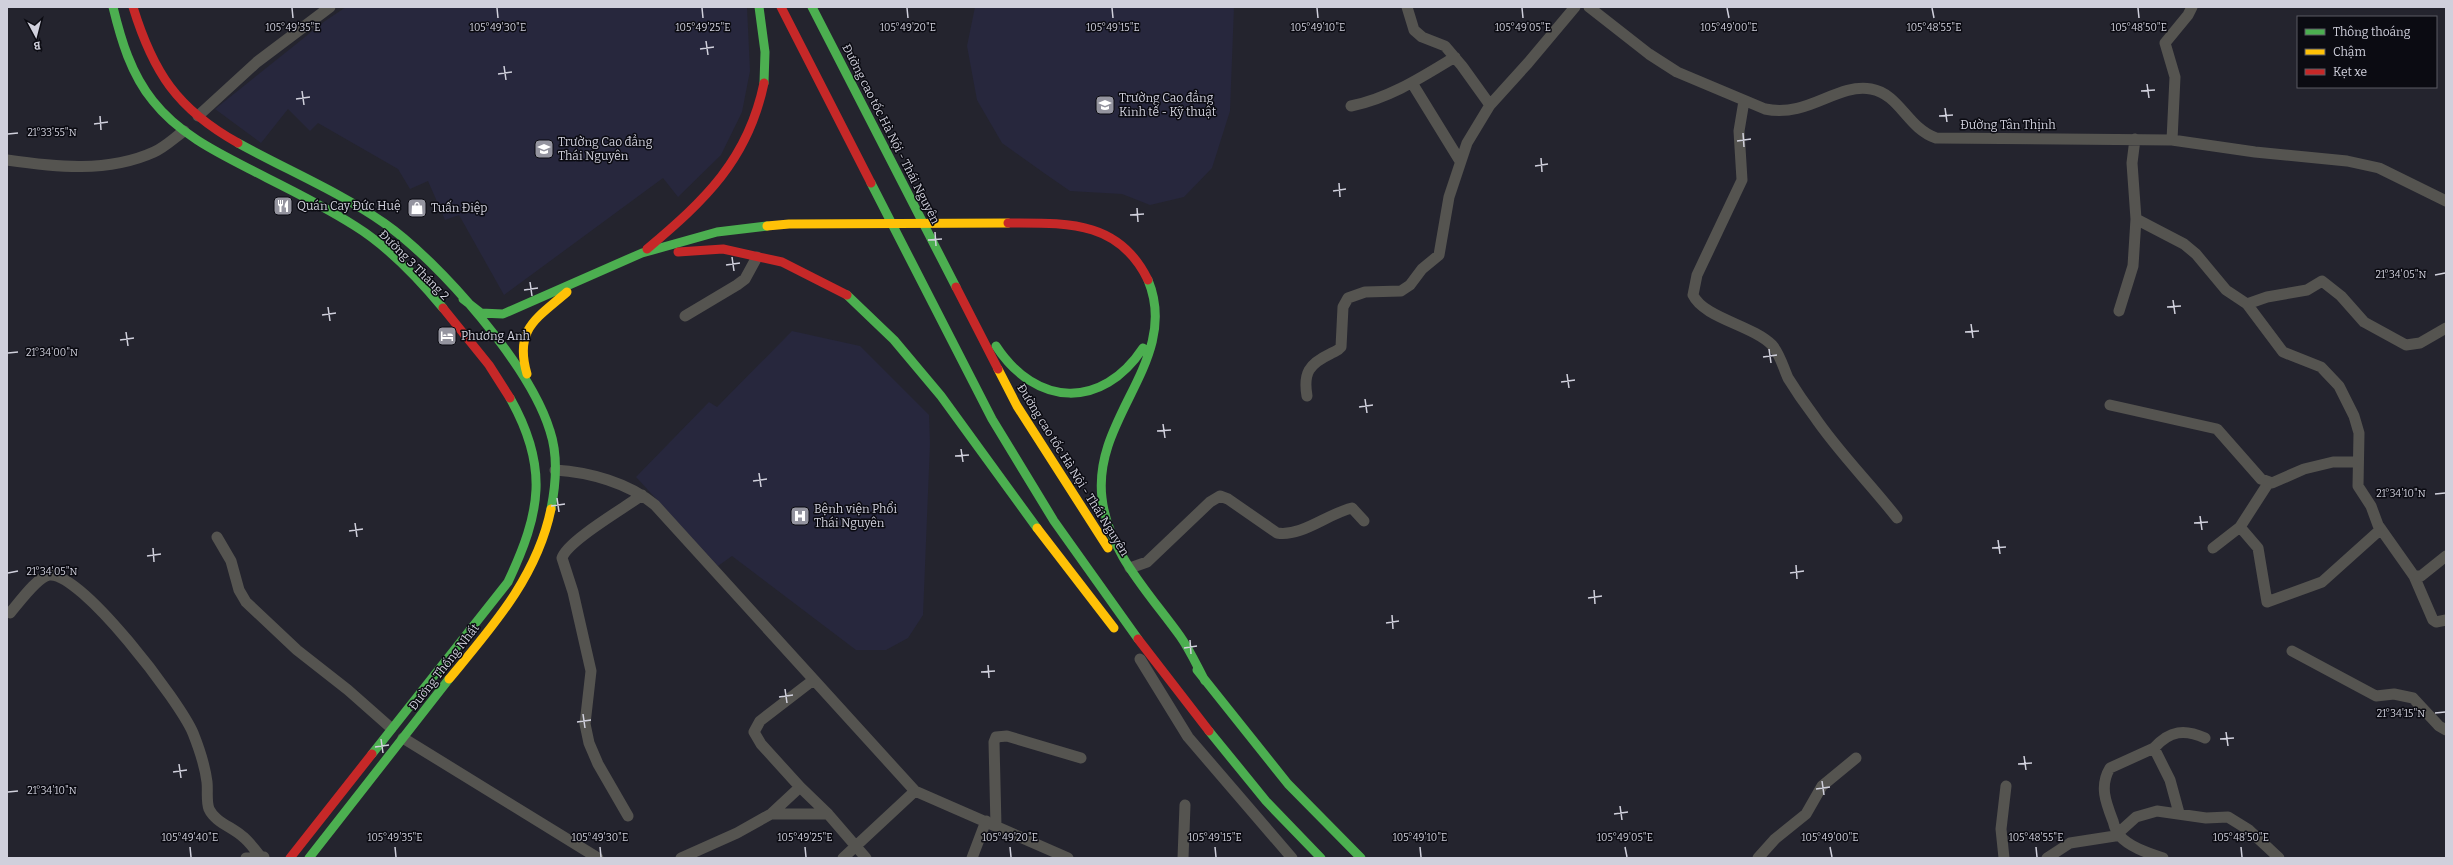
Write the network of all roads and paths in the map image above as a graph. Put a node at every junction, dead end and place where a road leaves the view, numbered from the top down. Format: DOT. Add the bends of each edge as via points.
graph roads {
  1 [pos="114,7"];
  2 [pos="133,7"];
  3 [pos="330,7"];
  4 [pos="760,7"];
  5 [pos="781,7"];
  6 [pos="812,7"];
  7 [pos="1407,7"];
  8 [pos="1574,7"];
  9 [pos="1589,7"];
  10 [pos="2192,7"];
  11 [pos="1455,57"];
  12 [pos="844,69"];
  13 [pos="1412,83"];
  14 [pos="1744,101"];
  15 [pos="1490,105"];
  16 [pos="1351,106"];
  17 [pos="198,116"];
  18 [pos="184,131"];
  19 [pos="2135,139"];
  20 [pos="2172,140"];
  21 [pos="7,160"];
  22 [pos="1460,161"];
  23 [pos="2446,201"];
  24 [pos="2136,219"];
  25 [pos="642,253"];
  26 [pos="757,257"];
  27 [pos="576,283"];
  28 [pos="463,299"];
  29 [pos="525,303"];
  30 [pos="2247,304"];
  31 [pos="2119,311"];
  32 [pos="446,313"];
  33 [pos="685,316"];
  34 [pos="537,318"];
  35 [pos="1154,325"];
  36 [pos="2446,328"];
  37 [pos="516,330"];
  38 [pos="495,337"];
  39 [pos="506,391"];
  40 [pos="1307,396"];
  41 [pos="535,397"];
  42 [pos="2110,405"];
  43 [pos="2358,462"];
  44 [pos="556,470"];
  45 [pos="537,472"];
  46 [pos="2269,482"];
  47 [pos="642,495"];
  48 [pos="1897,518"];
  49 [pos="1364,521"];
  50 [pos="2240,527"];
  51 [pos="2381,530"];
  52 [pos="217,538"];
  53 [pos="2213,548"];
  54 [pos="2446,556"];
  55 [pos="1130,568"];
  56 [pos="2414,576"];
  57 [pos="10,613"];
  58 [pos="2446,620"];
  59 [pos="1122,638"];
  60 [pos="1131,649"];
  61 [pos="2292,651"];
  62 [pos="1140,660"];
  63 [pos="812,681"];
  64 [pos="1205,681"];
  65 [pos="391,728"];
  66 [pos="2446,730"];
  67 [pos="403,738"];
  68 [pos="2205,738"];
  69 [pos="2154,748"];
  70 [pos="1081,758"];
  71 [pos="1856,758"];
  72 [pos="2006,786"];
  73 [pos="800,787"];
  74 [pos="915,791"];
  75 [pos="1266,801"];
  76 [pos="1185,806"];
  77 [pos="2179,813"];
  78 [pos="771,814"];
  79 [pos="828,814"];
  80 [pos="628,816"];
  81 [pos="986,821"];
  82 [pos="996,826"];
  83 [pos="2118,835"];
  84 [pos="856,845"];
  85 [pos="292,854"];
  86 [pos="264,857"];
  87 [pos="246,858"];
  88 [pos="308,858"];
  89 [pos="598,858"];
  90 [pos="681,858"];
  91 [pos="843,858"];
  92 [pos="866,858"];
  93 [pos="972,858"];
  94 [pos="1068,858"];
  95 [pos="1183,858"];
  96 [pos="1292,858"];
  97 [pos="1322,858"];
  98 [pos="1360,858"];
  99 [pos="1758,858"];
  100 [pos="2004,858"];
  101 [pos="2047,858"];
  102 [pos="2162,858"];
  103 [pos="2279,858"];
  1 -- 18 [label="highway, Đường 3 Tháng 2" via="119,36 148,94"];
  2 -- 17 [label="highway, Đường 3 Tháng 2" via="142,38 160,74"];
  3 -- 17 [label="street" via="257,62"];
  4 -- 25 [label="highway" via="766,68 750,132 723,180 706,199"];
  5 -- 75 [label="highway" via="992,419 1054,521 1109,600"];
  6 -- 12 [label="highway, Đường cao tốc Hà Nội - Thái Nguyên"];
  7 -- 11 [label="street" via="1414,30 1422,37 1445,46"];
  8 -- 15 [label="street" via="1528,64"];
  9 -- 14 [label="street, Đường Tân Thịnh" via="1649,54 1677,72"];
  10 -- 20 [label="street" via="2165,44 2175,77"];
  11 -- 13 [label="street"];
  11 -- 15 [label="street"];
  12 -- 35 [label="highway" via="911,182 989,335 1004,359 1022,377 1045,388 1071,393 1094,391 1113,382 1128,368 1140,353"];
  12 -- 64 [label="highway, Đường cao tốc Hà Nội - Thái Nguyên" via="1017,406 1128,579"];
  13 -- 16 [label="street" via="1381,98"];
  13 -- 22 [label="street"];
  14 -- 19 [label="street, Đường Tân Thịnh" via="1776,111 1793,110 1844,91 1870,89 1890,97 1924,134 1936,138"];
  14 -- 48 [label="street" via="1739,130 1742,180 1697,274 1693,295 1701,306 1740,324 1772,345 1788,377 1821,427 1842,456 1874,489"];
  15 -- 22 [label="street" via="1467,143"];
  17 -- 28 [label="highway, Đường 3 Tháng 2" via="238,144 325,188 388,226 421,253"];
  18 -- 21 [label="street" via="155,151 117,164 47,165"];
  18 -- 32 [label="highway, Đường 3 Tháng 2" via="357,228 386,251"];
  19 -- 20 [label="street, Đường Tân Thịnh"];
  19 -- 24 [label="street" via="2132,163"];
  20 -- 23 [label="street, Đường Tân Thịnh" via="2255,152 2347,161 2378,168"];
  22 -- 40 [label="street" via="1449,197 1439,254 1401,291 1365,292 1348,298 1343,307 1341,347 1318,361 1307,373"];
  24 -- 30 [label="street" via="2184,244 2196,254 2226,290"];
  24 -- 31 [label="street" via="2134,266"];
  25 -- 26 [label="highway" via="723,250"];
  25 -- 27 [label="highway"];
  25 -- 35 [label="highway" via="717,232 789,224 1063,225 1098,231 1126,248 1146,272 1154,299"];
  26 -- 33 [label="street" via="745,278 737,285"];
  26 -- 59 [label="highway" via="782,262 848,296 894,340 941,396 995,473"];
  27 -- 29 [label="highway"];
  27 -- 34 [label="highway"];
  28 -- 29 [label="highway" via="481,313 493,315 503,314"];
  28 -- 38 [label="highway, Đường 3 Tháng 2"];
  29 -- 38 [label="highway"];
  30 -- 36 [label="street" via="2268,297 2307,290 2322,280 2341,296 2364,322 2401,343 2420,343"];
  30 -- 43 [label="street" via="2283,352 2321,367 2339,386 2354,416 2358,433"];
  32 -- 38 [label="highway" via="478,335"];
  32 -- 39 [label="highway, Đường 3 Tháng 2" via="481,354"];
  34 -- 37 [label="highway"];
  34 -- 41 [label="highway" via="524,335 521,346 525,370"];
  35 -- 55 [label="highway" via="1149,356 1115,421 1104,455 1102,497 1108,530"];
  38 -- 39 [label="highway" via="496,355"];
  38 -- 41 [label="highway, Đường 3 Tháng 2"];
  39 -- 45 [label="highway, Đường 3 Tháng 2" via="526,429"];
  41 -- 44 [label="highway, Đường 3 Tháng 2" via="552,437"];
  42 -- 46 [label="street" via="2217,429 2261,480"];
  43 -- 46 [label="street" via="2333,462 2304,470 2280,481"];
  43 -- 51 [label="street" via="2358,486 2371,506"];
  44 -- 45 [label="highway"];
  44 -- 47 [label="street" via="589,475"];
  44 -- 67 [label="highway, Đường Thống Nhất" via="545,531 525,578 486,633"];
  45 -- 65 [label="highway, Đường Thống Nhất" via="528,529 508,582"];
  46 -- 50 [label="street"];
  47 -- 63 [label="street" via="667,517"];
  47 -- 80 [label="street" via="587,533 567,550 562,558 573,592 591,671 585,724 589,743"];
  49 -- 55 [label="street" via="1352,508 1335,513 1298,531 1277,533 1220,496 1210,502 1147,562"];
  50 -- 51 [label="street" via="2258,548 2267,602 2322,582"];
  50 -- 53 [label="street"];
  51 -- 56 [label="street"];
  52 -- 65 [label="street" via="231,561 239,590 246,602 296,650 348,690"];
  54 -- 56 [label="street" via="2421,576"];
  55 -- 64 [label="highway" via="1181,637"];
  56 -- 58 [label="street" via="2433,620"];
  57 -- 86 [label="street" via="39,580 54,575 88,597 104,612 167,691 190,728 204,768 209,809 212,814 248,840"];
  60 -- 62 [label="highway"];
  61 -- 66 [label="street" via="2376,696 2394,694 2413,698 2439,726"];
  62 -- 75 [label="highway"];
  62 -- 96 [label="street" via="1188,737"];
  63 -- 73 [label="street" via="760,721 754,732 761,744"];
  63 -- 74 [label="street"];
  64 -- 98 [label="highway, Đường cao tốc Hà Nội - Thái Nguyên" via="1288,784"];
  65 -- 85 [label="highway, Đường Thống Nhất"];
  67 -- 88 [label="highway, Đường Thống Nhất"];
  67 -- 89 [label="street"];
  68 -- 69 [label="street" via="2191,732 2176,733 2159,742"];
  69 -- 77 [label="street" via="2168,774"];
  69 -- 83 [label="street" via="2110,768 2106,775 2105,801"];
  70 -- 82 [label="street" via="1007,736 996,737"];
  71 -- 99 [label="street" via="1822,786 1806,814 1775,839"];
  72 -- 100 [label="street" via="2001,829"];
  73 -- 78 [label="street"];
  73 -- 79 [label="street"];
  74 -- 81 [label="street"];
  74 -- 84 [label="street"];
  75 -- 97 [label="highway"];
  76 -- 95 [label="street"];
  77 -- 83 [label="street" via="2144,813 2136,817"];
  77 -- 103 [label="street" via="2206,818 2228,817 2249,830"];
  78 -- 79 [label="street"];
  78 -- 90 [label="street" via="737,833"];
  79 -- 84 [label="street"];
  81 -- 82 [label="street"];
  81 -- 93 [label="street"];
  82 -- 94 [label="street"];
  83 -- 101 [label="street" via="2070,843"];
  83 -- 102 [label="street" via="2138,849"];
  84 -- 91 [label="street"];
  84 -- 92 [label="street"];
  85 -- 88 [label="highway"];
  86 -- 87 [label="street"];
}
